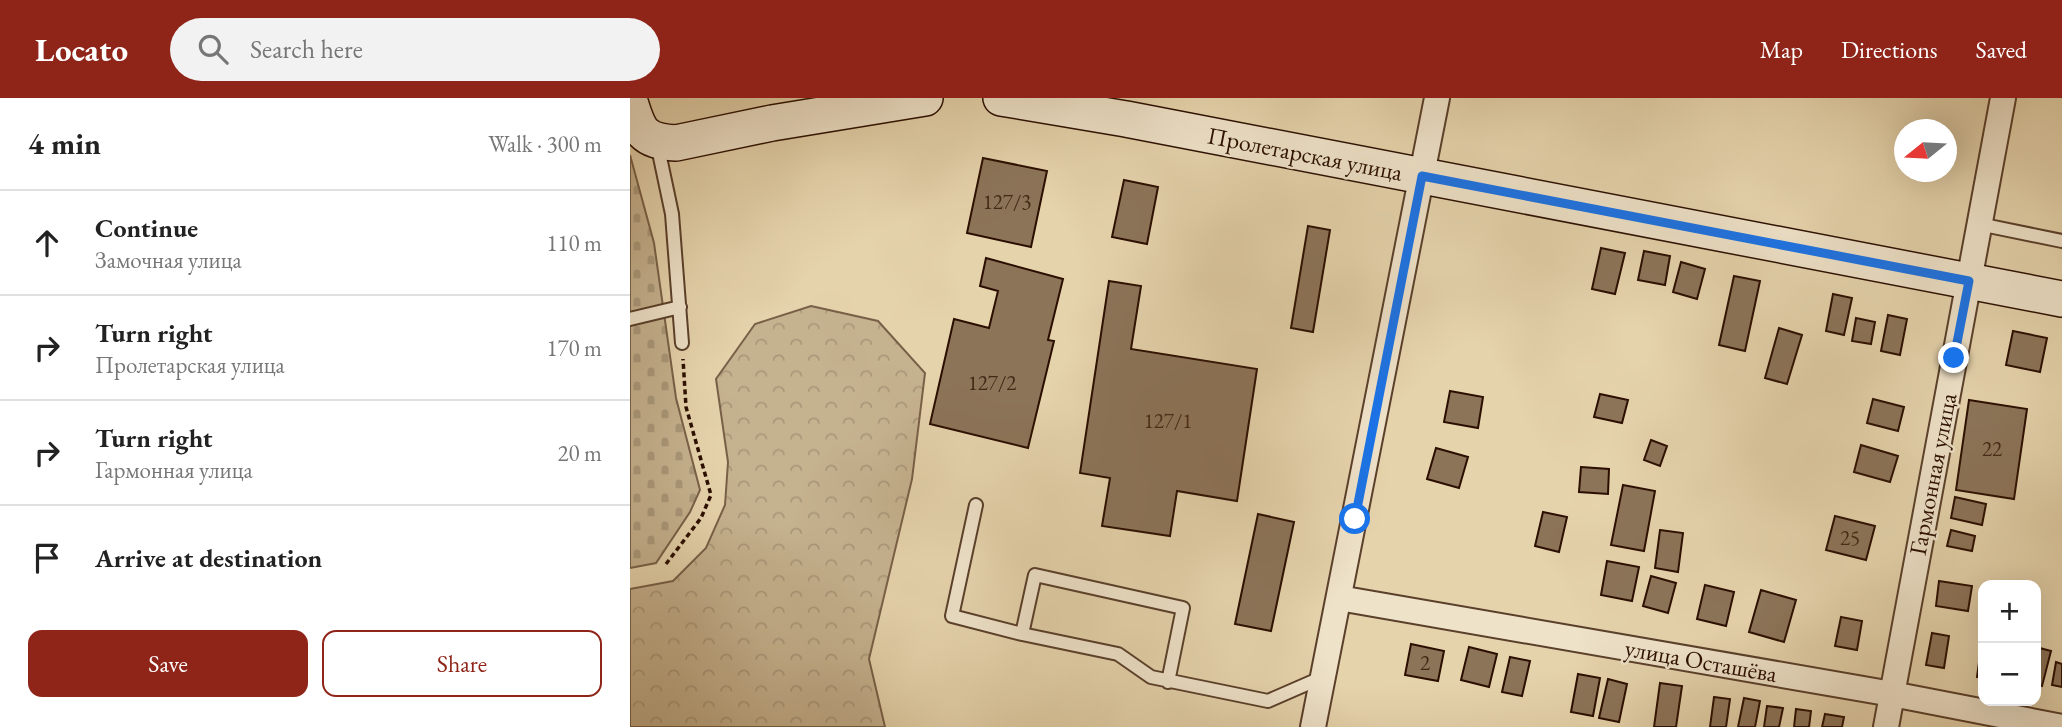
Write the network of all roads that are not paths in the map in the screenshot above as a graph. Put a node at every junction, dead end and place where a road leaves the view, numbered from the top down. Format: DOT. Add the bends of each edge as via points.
graph roads {
  1 [pos="925,98"];
  2 [pos="1001,98"];
  3 [pos="1437,98"];
  4 [pos="2003,98"];
  5 [pos="630,102"];
  6 [pos="782,110"];
  7 [pos="656,139"];
  8 [pos="1422,176"];
  9 [pos="1979,225"];
  10 [pos="2062,241"];
  11 [pos="1969,281"];
  12 [pos="2062,299"];
  13 [pos="680,307"];
  14 [pos="630,319"];
  15 [pos="682,343"];
  16 [pos="976,505"];
  17 [pos="1339,598"];
  18 [pos="1021,634"];
  19 [pos="1323,677"];
  20 [pos="1168,682"];
  21 [pos="1892,694"];
  22 [pos="1313,727"];
  23 [pos="1886,727"];
  24 [pos="2062,727"];
  1 -- 6 [label="street"];
  2 -- 8 [label="street, Пролетарская улица"];
  3 -- 8 [label="street"];
  4 -- 9 [label="street, Гармонная улица"];
  5 -- 7 [label="street" via="639,129"];
  6 -- 7 [label="street" via="676,144"];
  7 -- 13 [label="lane" via="672,215"];
  8 -- 11 [label="street, Пролетарская улица"];
  8 -- 17 [label="street"];
  9 -- 10 [label="lane"];
  9 -- 11 [label="street, Гармонная улица"];
  11 -- 12 [label="street, Пролетарская улица"];
  11 -- 21 [label="street, Гармонная улица"];
  13 -- 14 [label="lane"];
  13 -- 15 [label="lane"];
  16 -- 18 [label="lane" via="952,617"];
  17 -- 19 [label="street"];
  17 -- 21 [label="street, улица Осташёва"];
  18 -- 20 [label="lane" via="1118,654 1151,677"];
  18 -- 20 [label="lane" via="1035,575 1183,608"];
  19 -- 20 [label="lane" via="1268,701"];
  19 -- 22 [label="street"];
  21 -- 23 [label="street, Гармонная улица"];
  21 -- 24 [label="street, улица Осташёва"];
}
